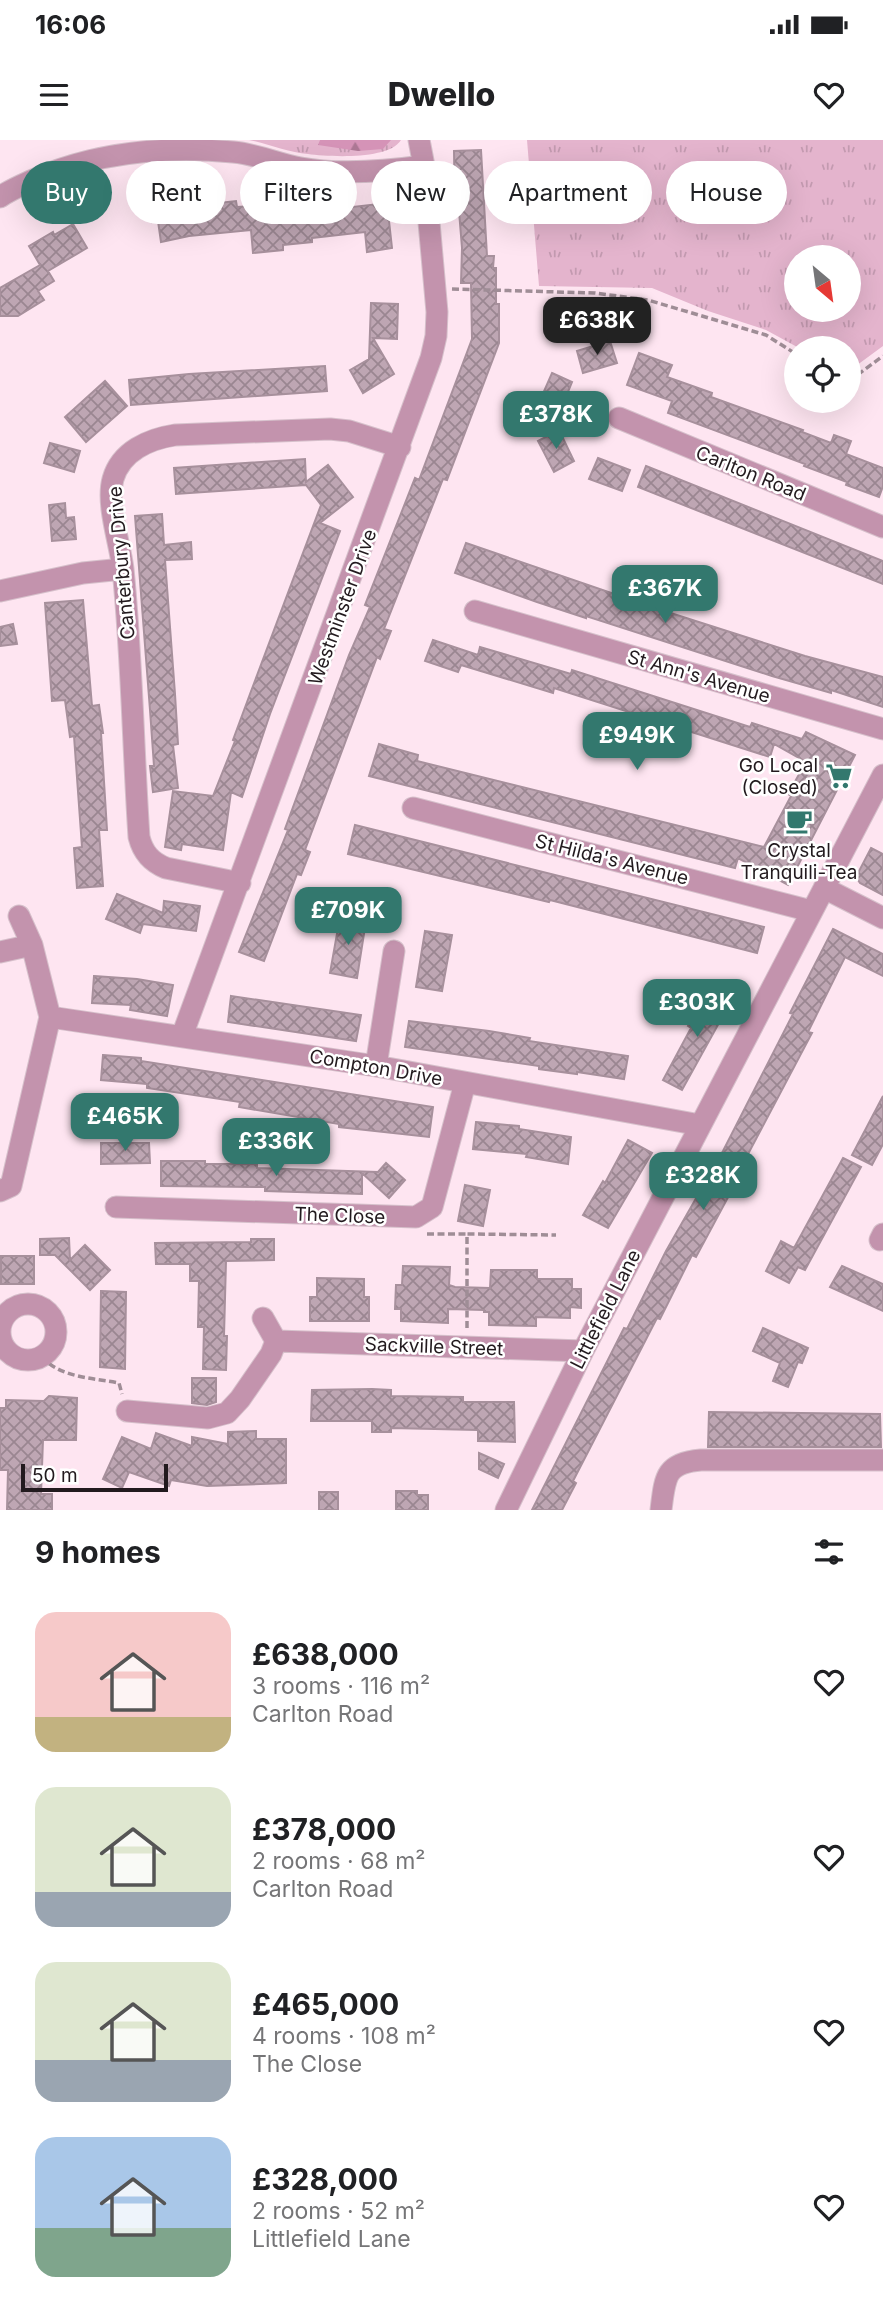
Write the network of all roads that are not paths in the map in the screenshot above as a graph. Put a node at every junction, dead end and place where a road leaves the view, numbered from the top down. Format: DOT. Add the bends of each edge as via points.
graph roads {
  1 [pos="419,140"];
  2 [pos="101,149"];
  3 [pos="423,161"];
  4 [pos="371,169"];
  5 [pos="0,197"];
  6 [pos="429,224"];
  7 [pos="619,418"];
  8 [pos="400,447"];
  9 [pos="883,527"];
  10 [pos="122,569"];
  11 [pos="0,591"];
  12 [pos="475,611"];
  13 [pos="883,729"];
  14 [pos="883,775"];
  15 [pos="413,808"];
  16 [pos="240,883"];
  17 [pos="824,888"];
  18 [pos="811,911"];
  19 [pos="19,916"];
  20 [pos="883,918"];
  21 [pos="32,946"];
  22 [pos="394,951"];
  23 [pos="0,952"];
  24 [pos="50,1017"];
  25 [pos="182,1035"];
  26 [pos="376,1066"];
  27 [pos="465,1083"];
  28 [pos="700,1125"];
  29 [pos="5,1188"];
  30 [pos="116,1207"];
  31 [pos="263,1318"];
  32 [pos="0,1334"];
  33 [pos="281,1341"];
  34 [pos="583,1351"];
  35 [pos="127,1411"];
  36 [pos="883,1460"];
  37 [pos="506,1510"];
  38 [pos="661,1510"];
  1 -- 3 [label="street, Westminster Drive"];
  2 -- 4 [label="street" via="235,152 326,171"];
  2 -- 5 [label="street"];
  6 -- 8 [label="street, Westminster Drive" via="436,336"];
  7 -- 9 [label="street, Carlton Road"];
  8 -- 10 [label="street, Canterbury Drive" via="349,431 311,429 175,435 145,443 122,461 111,491"];
  8 -- 16 [label="street, Westminster Drive"];
  10 -- 11 [label="street"];
  10 -- 16 [label="street, Canterbury Drive" via="142,848 157,864"];
  12 -- 13 [label="street, St Ann's Avenue"];
  14 -- 17 [label="street, Littlefield Lane"];
  15 -- 18 [label="street, St Hilda's Avenue"];
  16 -- 25 [label="street, Westminster Drive"];
  17 -- 18 [label="street, Littlefield Lane"];
  17 -- 20 [label="street"];
  18 -- 28 [label="street, Littlefield Lane"];
  19 -- 21 [label="street"];
  21 -- 23 [label="street"];
  21 -- 24 [label="street"];
  22 -- 26 [label="street"];
  24 -- 25 [label="street, Compton Drive"];
  24 -- 29 [label="street"];
  25 -- 26 [label="street, Compton Drive"];
  26 -- 27 [label="street, Compton Drive"];
  27 -- 28 [label="street, Compton Drive"];
  27 -- 30 [label="street, The Close" via="432,1207 416,1217"];
  28 -- 34 [label="street, Littlefield Lane"];
  31 -- 33 [label="street"];
  32 -- 32 [label="street" via="13,1355 27,1359 42,1356 56,1332 44,1309 26,1304 10,1311"];
  33 -- 34 [label="street, Sackville Street"];
  33 -- 35 [label="street" via="227,1413 208,1418"];
  34 -- 37 [label="street, Littlefield Lane"];
  36 -- 38 [label="street" via="681,1462 671,1469"];
}
